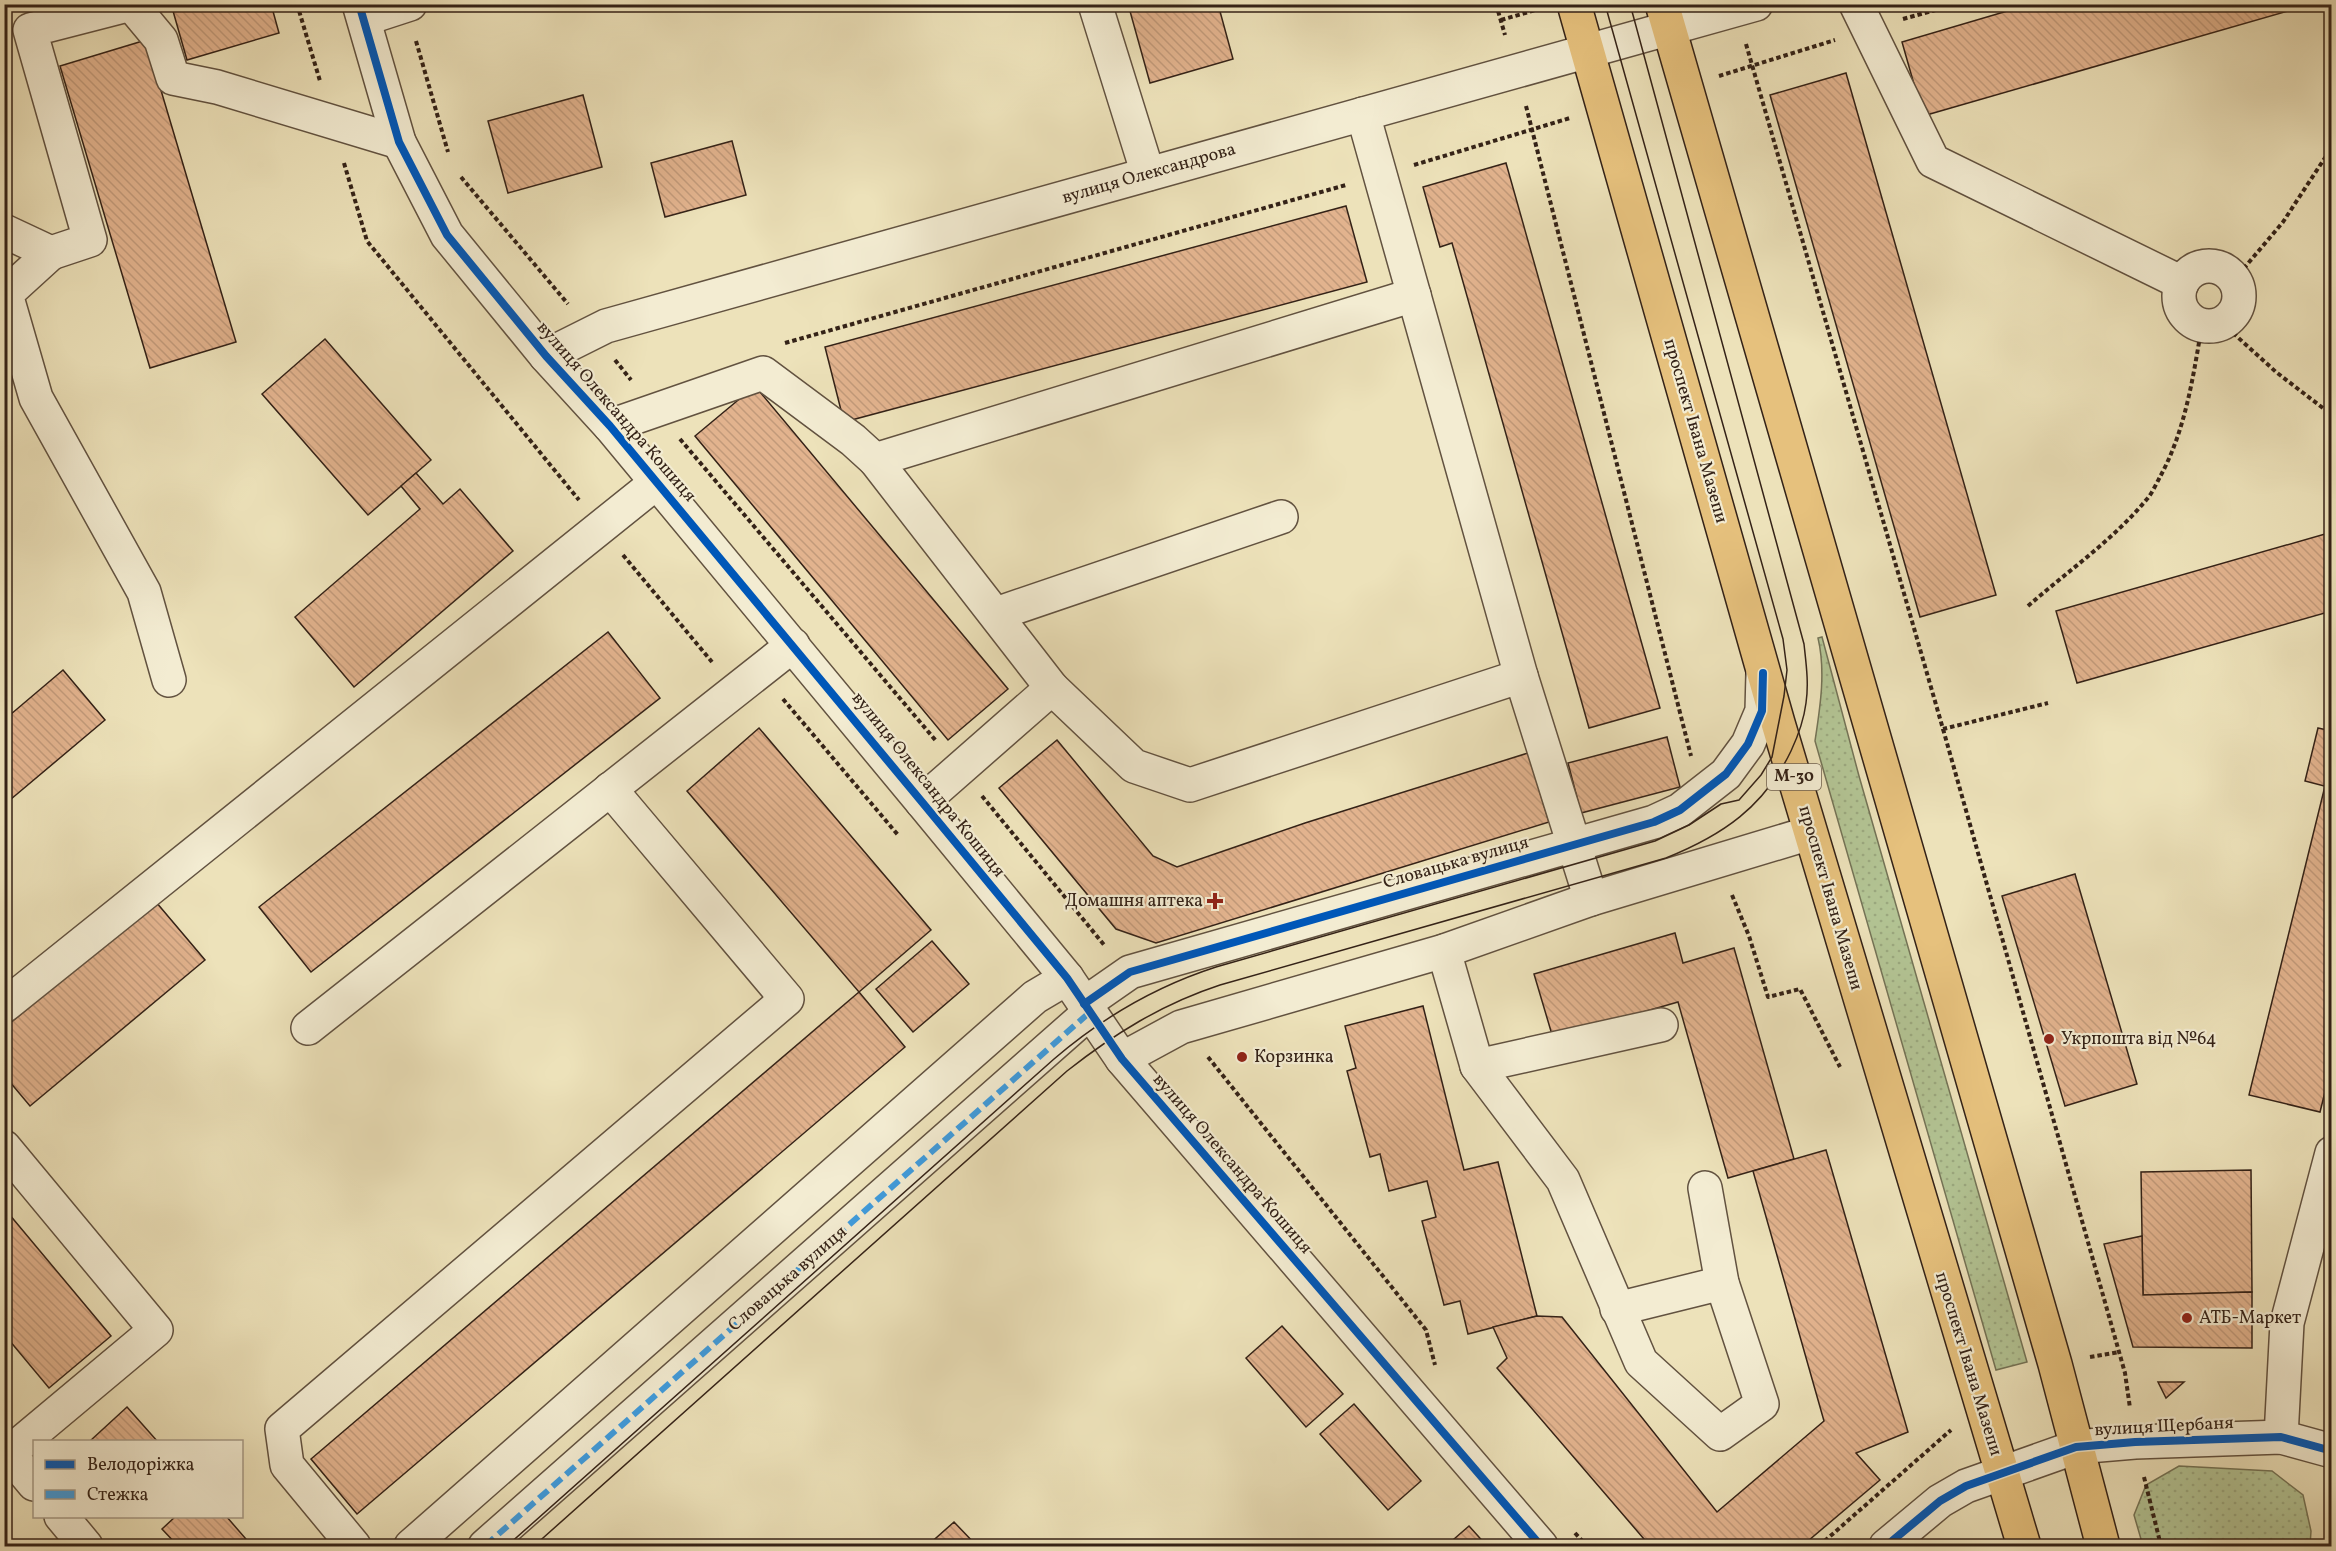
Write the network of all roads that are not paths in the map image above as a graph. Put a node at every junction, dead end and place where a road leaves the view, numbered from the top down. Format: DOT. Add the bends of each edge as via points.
graph roads {
  1 [pos="131,4"];
  2 [pos="411,4"];
  3 [pos="1095,4"];
  4 [pos="1856,4"];
  5 [pos="1559,6"];
  6 [pos="1746,7"];
  7 [pos="361,12"];
  8 [pos="1666,16"];
  9 [pos="1587,51"];
  10 [pos="1363,114"];
  11 [pos="399,142"];
  12 [pos="1148,174"];
  13 [pos="4,231"];
  14 [pos="51,253"];
  15 [pos="2182,283"];
  16 [pos="1414,295"];
  17 [pos="546,356"];
  18 [pos="610,426"];
  19 [pos="874,460"];
  20 [pos="657,482"];
  21 [pos="1281,517"];
  22 [pos="996,614"];
  23 [pos="792,645"];
  24 [pos="1763,673"];
  25 [pos="1521,676"];
  26 [pos="169,680"];
  27 [pos="1052,688"];
  28 [pos="610,789"];
  29 [pos="922,802"];
  30 [pos="1810,833"];
  31 [pos="1574,845"];
  32 [pos="1591,899"];
  33 [pos="1444,951"];
  34 [pos="1080,998"];
  35 [pos="4,1005"];
  36 [pos="1661,1025"];
  37 [pos="308,1028"];
  38 [pos="1122,1059"];
  39 [pos="1477,1066"];
  40 [pos="4,1147"];
  41 [pos="2331,1153"];
  42 [pos="1705,1188"];
  43 [pos="1722,1284"];
  44 [pos="1617,1309"];
  45 [pos="2281,1437"];
  46 [pos="2076,1447"];
  47 [pos="7,1451"];
  48 [pos="2331,1451"];
  49 [pos="2001,1472"];
  50 [pos="33,1483"];
  51 [pos="63,1518"];
  52 [pos="86,1546"];
  53 [pos="354,1546"];
  54 [pos="411,1546"];
  55 [pos="485,1546"];
  56 [pos="1541,1546"];
  57 [pos="1886,1546"];
  58 [pos="2024,1546"];
  59 [pos="2103,1546"];
  1 -- 11 [label="street" via="161,40 172,78 217,87"];
  1 -- 14 [label="street" via="30,30 90,240"];
  2 -- 7 [label="street"];
  3 -- 12 [label="street"];
  4 -- 15 [label="street" via="1933,161"];
  5 -- 9 [label="highway, проспект Івана Мазепи / М-30"];
  6 -- 8 [label="street, вулиця Олександрова"];
  7 -- 11 [label="street, вулиця Олександра Кошиця"];
  8 -- 9 [label="street, вулиця Олександрова"];
  8 -- 46 [label="highway"];
  9 -- 10 [label="street, вулиця Олександрова"];
  9 -- 24 [label="highway, проспект Івана Мазепи / М-30"];
  10 -- 12 [label="street, вулиця Олександрова"];
  10 -- 16 [label="street"];
  11 -- 17 [label="street, вулиця Олександра Кошиця" via="447,235"];
  12 -- 17 [label="street, вулиця Олександрова" via="606,326"];
  13 -- 14 [label="street"];
  14 -- 26 [label="street" via="6,294 36,398 144,592"];
  15 -- 15 [label="street" via="2194,270 2212,266 2229,273 2238,289 2236,308 2212,324 2192,320 2180,303"];
  16 -- 19 [label="street"];
  16 -- 25 [label="street"];
  17 -- 18 [label="street, вулиця Олександра Кошиця"];
  18 -- 19 [label="street" via="763,373"];
  18 -- 20 [label="street, вулиця Олександра Кошиця"];
  19 -- 22 [label="street"];
  20 -- 23 [label="street, вулиця Олександра Кошиця"];
  20 -- 35 [label="street"];
  21 -- 22 [label="street"];
  22 -- 27 [label="street"];
  23 -- 28 [label="street"];
  23 -- 29 [label="street, вулиця Олександра Кошиця"];
  24 -- 30 [label="highway, проспект Івана Мазепи / М-30"];
  24 -- 31 [label="street, Словацька вулиця" via="1762,711 1748,744 1726,774 1680,810 1654,822"];
  25 -- 27 [label="street" via="1190,785 1134,766"];
  25 -- 31 [label="street"];
  27 -- 29 [label="street"];
  28 -- 37 [label="street"];
  28 -- 53 [label="street" via="787,999 282,1429 287,1465"];
  29 -- 34 [label="street, вулиця Олександра Кошиця"];
  30 -- 32 [label="street"];
  30 -- 49 [label="highway, проспект Івана Мазепи / М-30"];
  31 -- 32 [label="street"];
  31 -- 34 [label="street, Словацька вулиця" via="1130,972"];
  32 -- 33 [label="street"];
  33 -- 38 [label="street" via="1180,1027"];
  33 -- 39 [label="street"];
  34 -- 38 [label="street, вулиця Олександра Кошиця"];
  34 -- 54 [label="street" via="1035,996"];
  34 -- 55 [label="street, Словацька вулиця"];
  36 -- 39 [label="street"];
  38 -- 56 [label="street, вулиця Олександра Кошиця"];
  39 -- 44 [label="street" via="1563,1180"];
  40 -- 47 [label="street" via="156,1330"];
  41 -- 45 [label="street" via="2287,1323"];
  42 -- 43 [label="street"];
  43 -- 44 [label="street"];
  43 -- 44 [label="street" via="1762,1404 1720,1434 1641,1362"];
  45 -- 46 [label="street, вулиця Щербаня"];
  45 -- 48 [label="street, вулиця Щербаня"];
  46 -- 49 [label="street, вулиця Щербаня"];
  46 -- 59 [label="highway"];
  47 -- 50 [label="street"];
  49 -- 57 [label="street, вулиця Щербаня" via="1940,1501"];
  49 -- 58 [label="highway, проспект Івана Мазепи / М-30"];
  51 -- 52 [label="street"];
}
